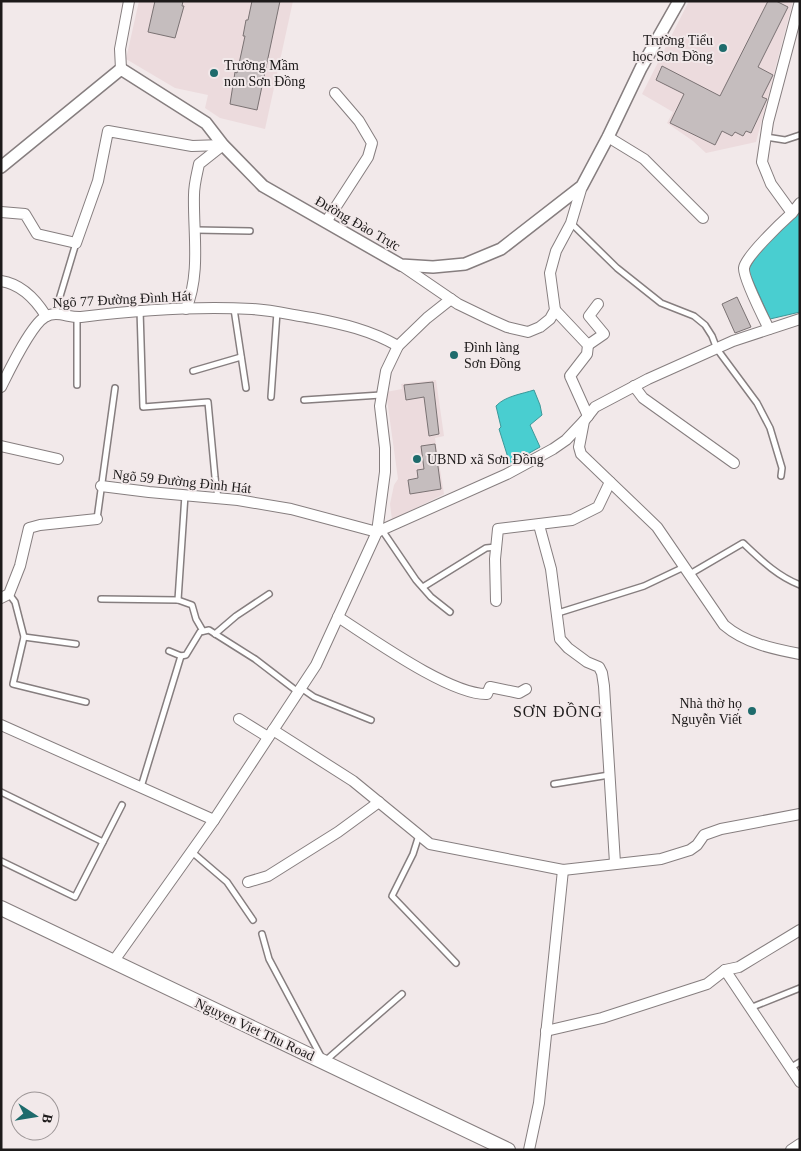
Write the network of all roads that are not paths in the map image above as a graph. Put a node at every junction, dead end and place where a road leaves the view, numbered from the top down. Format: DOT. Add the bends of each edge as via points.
graph roads {
  1 [pos="129,1"];
  2 [pos="679,1"];
  3 [pos="800,1"];
  4 [pos="122,69"];
  5 [pos="335,93"];
  6 [pos="800,135"];
  7 [pos="608,137"];
  8 [pos="765,137"];
  9 [pos="223,145"];
  10 [pos="1,167"];
  11 [pos="582,186"];
  12 [pos="800,203"];
  13 [pos="1,212"];
  14 [pos="792,213"];
  15 [pos="704,218"];
  16 [pos="326,222"];
  17 [pos="571,223"];
  18 [pos="196,230"];
  19 [pos="250,230"];
  20 [pos="76,243"];
  21 [pos="401,264"];
  22 [pos="1,281"];
  23 [pos="451,300"];
  24 [pos="598,304"];
  25 [pos="186,309"];
  26 [pos="234,309"];
  27 [pos="140,310"];
  28 [pos="554,310"];
  29 [pos="277,312"];
  30 [pos="51,314"];
  31 [pos="77,317"];
  32 [pos="800,319"];
  33 [pos="769,329"];
  34 [pos="588,345"];
  35 [pos="398,346"];
  36 [pos="717,349"];
  37 [pos="241,357"];
  38 [pos="193,371"];
  39 [pos="77,385"];
  40 [pos="634,386"];
  41 [pos="1,387"];
  42 [pos="115,388"];
  43 [pos="246,388"];
  44 [pos="381,395"];
  45 [pos="271,397"];
  46 [pos="304,400"];
  47 [pos="586,419"];
  48 [pos="1,446"];
  49 [pos="58,459"];
  50 [pos="734,463"];
  51 [pos="781,476"];
  52 [pos="610,482"];
  53 [pos="100,486"];
  54 [pos="185,495"];
  55 [pos="218,498"];
  56 [pos="97,519"];
  57 [pos="538,525"];
  58 [pos="380,531"];
  59 [pos="496,546"];
  60 [pos="687,571"];
  61 [pos="800,585"];
  62 [pos="423,587"];
  63 [pos="269,594"];
  64 [pos="5,596"];
  65 [pos="101,599"];
  66 [pos="178,600"];
  67 [pos="496,602"];
  68 [pos="450,612"];
  69 [pos="558,613"];
  70 [pos="338,617"];
  71 [pos="203,631"];
  72 [pos="215,634"];
  73 [pos="24,637"];
  74 [pos="76,644"];
  75 [pos="169,651"];
  76 [pos="800,654"];
  77 [pos="181,656"];
  78 [pos="526,689"];
  79 [pos="299,690"];
  80 [pos="86,702"];
  81 [pos="239,719"];
  82 [pos="371,720"];
  83 [pos="1,725"];
  84 [pos="270,733"];
  85 [pos="610,775"];
  86 [pos="554,784"];
  87 [pos="141,787"];
  88 [pos="1,792"];
  89 [pos="379,802"];
  90 [pos="122,805"];
  91 [pos="800,814"];
  92 [pos="214,820"];
  93 [pos="419,835"];
  94 [pos="103,842"];
  95 [pos="191,852"];
  96 [pos="1,860"];
  97 [pos="615,863"];
  98 [pos="563,870"];
  99 [pos="248,882"];
  100 [pos="1,908"];
  101 [pos="253,920"];
  102 [pos="800,930"];
  103 [pos="262,934"];
  104 [pos="113,962"];
  105 [pos="456,963"];
  106 [pos="725,970"];
  107 [pos="800,988"];
  108 [pos="402,994"];
  109 [pos="750,1008"];
  110 [pos="546,1031"];
  111 [pos="324,1062"];
  112 [pos="800,1062"];
  113 [pos="790,1068"];
  114 [pos="800,1082"];
  115 [pos="800,1144"];
  116 [pos="508,1150"];
  117 [pos="529,1150"];
  118 [pos="791,1150"];
  1 -- 4 [label="street" via="120,49"];
  2 -- 7 [label="street, Đường Đào Trực" via="641,68"];
  3 -- 8 [label="street"];
  4 -- 9 [label="street, Đường Đào Trực" via="206,123"];
  4 -- 10 [label="street"];
  5 -- 16 [label="street" via="359,120 372,143 368,157"];
  6 -- 8 [label="lane" via="785,140"];
  7 -- 11 [label="street, Đường Đào Trực"];
  7 -- 15 [label="street" via="644,158"];
  8 -- 14 [label="street" via="762,162 765,172"];
  9 -- 16 [label="street, Đường Đào Trực" via="263,186"];
  9 -- 18 [label="street" via="199,164 194,194"];
  9 -- 20 [label="street" via="192,146 108,131 98,181"];
  11 -- 17 [label="street"];
  11 -- 21 [label="street, Đường Đào Trực" via="501,249 465,264 433,267"];
  12 -- 14 [label="street"];
  13 -- 20 [label="street" via="25,214 38,234"];
  14 -- 33 [label="street" via="753,252 744,268"];
  16 -- 21 [label="street, Đường Đào Trực"];
  17 -- 28 [label="street" via="556,251 550,273"];
  17 -- 36 [label="lane" via="617,268 661,303 694,316 705,325"];
  18 -- 19 [label="lane"];
  18 -- 25 [label="street" via="195,270"];
  20 -- 30 [label="lane"];
  21 -- 23 [label="street"];
  22 -- 30 [label="street" via="25,292"];
  23 -- 28 [label="street" via="507,327 528,332 550,319"];
  23 -- 35 [label="street"];
  24 -- 34 [label="street" via="589,316 604,334"];
  25 -- 26 [label="street, Ngõ 77 Đường Đình Hát"];
  25 -- 27 [label="street, Ngõ 77 Đường Đình Hát"];
  26 -- 29 [label="street, Ngõ 77 Đường Đình Hát"];
  26 -- 37 [label="lane"];
  27 -- 31 [label="street, Ngõ 77 Đường Đình Hát"];
  27 -- 55 [label="lane" via="143,407 208,402"];
  28 -- 34 [label="street"];
  29 -- 35 [label="street, Ngõ 77 Đường Đình Hát" via="349,325"];
  29 -- 45 [label="lane"];
  30 -- 31 [label="street, Ngõ 77 Đường Đình Hát"];
  30 -- 41 [label="street, Ngõ 77 Đường Đình Hát" via="39,321"];
  31 -- 39 [label="lane"];
  32 -- 33 [label="street"];
  33 -- 36 [label="street"];
  34 -- 47 [label="street" via="587,354 570,376"];
  35 -- 44 [label="street" via="386,371"];
  36 -- 40 [label="street"];
  36 -- 51 [label="lane" via="757,403 770,428 782,468"];
  37 -- 38 [label="lane"];
  37 -- 43 [label="lane"];
  40 -- 47 [label="street" via="595,407"];
  40 -- 50 [label="street" via="643,398"];
  42 -- 53 [label="lane"];
  44 -- 46 [label="lane"];
  44 -- 58 [label="street" via="385,472"];
  47 -- 52 [label="street" via="579,446 581,454"];
  47 -- 58 [label="street" via="553,450"];
  48 -- 49 [label="street"];
  52 -- 57 [label="street" via="598,507 572,520"];
  52 -- 60 [label="street" via="657,527"];
  53 -- 54 [label="street, Ngõ 59 Đường Đình Hát"];
  53 -- 56 [label="lane, Ngõ 59 Đường Đình Hát"];
  54 -- 55 [label="street, Ngõ 59 Đường Đình Hát"];
  54 -- 66 [label="lane"];
  55 -- 58 [label="street, Ngõ 59 Đường Đình Hát" via="291,509"];
  56 -- 64 [label="street, Ngõ 59 Đường Đình Hát" via="29,528 20,566"];
  57 -- 59 [label="street" via="498,529"];
  57 -- 69 [label="street" via="551,569"];
  58 -- 62 [label="lane"];
  58 -- 70 [label="street"];
  59 -- 62 [label="lane" via="486,548"];
  59 -- 67 [label="street"];
  60 -- 61 [label="lane" via="743,543 769,568"];
  60 -- 69 [label="lane"];
  60 -- 76 [label="street" via="724,625 736,635 774,649"];
  62 -- 68 [label="lane"];
  63 -- 72 [label="lane"];
  64 -- 73 [label="lane" via="15,602"];
  65 -- 66 [label="lane"];
  66 -- 71 [label="lane" via="192,605"];
  69 -- 85 [label="street" via="560,638 564,644 599,667 602,673"];
  70 -- 78 [label="street" via="454,686 481,694 487,694 490,687 520,693"];
  70 -- 79 [label="street" via="316,665"];
  71 -- 72 [label="lane"];
  71 -- 77 [label="lane" via="186,656"];
  72 -- 79 [label="lane"];
  73 -- 74 [label="lane"];
  73 -- 80 [label="lane" via="13,684"];
  75 -- 77 [label="lane"];
  77 -- 87 [label="lane"];
  79 -- 82 [label="lane"];
  79 -- 84 [label="street"];
  81 -- 84 [label="street"];
  83 -- 87 [label="street"];
  84 -- 89 [label="street" via="353,781"];
  84 -- 92 [label="street"];
  85 -- 86 [label="lane"];
  85 -- 97 [label="street"];
  87 -- 92 [label="street"];
  88 -- 94 [label="lane"];
  89 -- 93 [label="street"];
  89 -- 99 [label="street" via="268,876"];
  90 -- 94 [label="lane"];
  91 -- 97 [label="street" via="721,829 704,835 690,850 661,858"];
  92 -- 95 [label="street"];
  93 -- 98 [label="street" via="430,844"];
  93 -- 105 [label="lane" via="392,896"];
  94 -- 96 [label="lane" via="75,897"];
  95 -- 101 [label="lane" via="228,882"];
  95 -- 104 [label="street"];
  97 -- 98 [label="street"];
  98 -- 110 [label="street"];
  100 -- 104 [label="main road, Nguyen Viet Thu Road"];
  102 -- 106 [label="street" via="739,967"];
  103 -- 111 [label="lane" via="269,959"];
  104 -- 111 [label="main road, Nguyen Viet Thu Road"];
  106 -- 109 [label="street"];
  106 -- 110 [label="street" via="707,984 658,1001"];
  107 -- 109 [label="lane"];
  108 -- 111 [label="lane"];
  109 -- 113 [label="street"];
  110 -- 117 [label="street" via="539,1103"];
  111 -- 116 [label="main road, Nguyen Viet Thu Road"];
  112 -- 113 [label="lane"];
  113 -- 114 [label="street"];
  115 -- 118 [label="street"];
}
